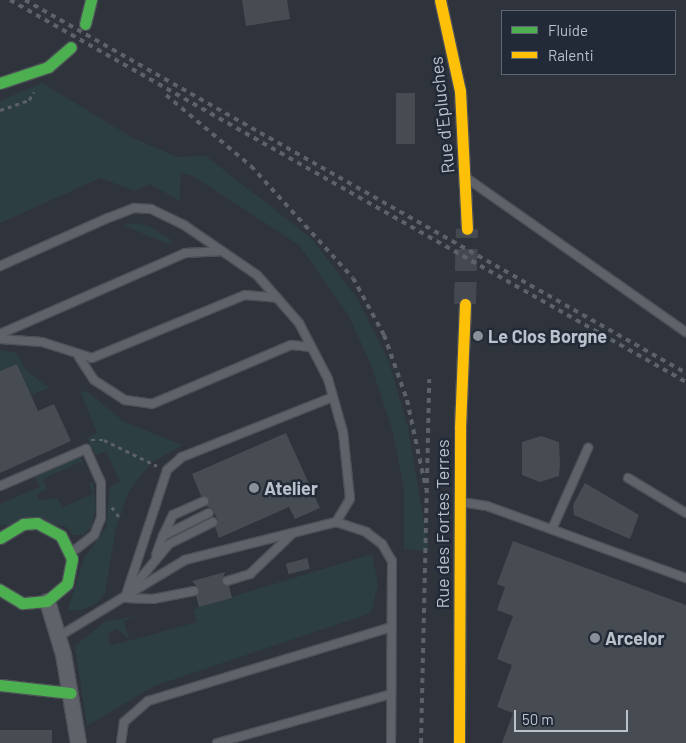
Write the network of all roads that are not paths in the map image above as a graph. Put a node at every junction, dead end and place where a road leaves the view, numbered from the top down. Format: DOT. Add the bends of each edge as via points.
graph roads {
  1 [pos="91,0"];
  2 [pos="440,0"];
  3 [pos="85,24"];
  4 [pos="71,47"];
  5 [pos="0,73"];
  6 [pos="6,82"];
  7 [pos="466,177"];
  8 [pos="467,229"];
  9 [pos="222,251"];
  10 [pos="0,266"];
  11 [pos="277,298"];
  12 [pos="465,304"];
  13 [pos="686,332"];
  14 [pos="0,334"];
  15 [pos="0,339"];
  16 [pos="311,346"];
  17 [pos="79,357"];
  18 [pos="334,397"];
  19 [pos="588,448"];
  20 [pos="628,478"];
  21 [pos="0,486"];
  22 [pos="204,501"];
  23 [pos="460,502"];
  24 [pos="209,513"];
  25 [pos="686,513"];
  26 [pos="213,522"];
  27 [pos="336,522"];
  28 [pos="552,529"];
  29 [pos="293,534"];
  30 [pos="163,536"];
  31 [pos="0,538"];
  32 [pos="70,553"];
  33 [pos="155,559"];
  34 [pos="686,578"];
  35 [pos="227,581"];
  36 [pos="0,590"];
  37 [pos="194,591"];
  38 [pos="125,598"];
  39 [pos="48,602"];
  40 [pos="391,627"];
  41 [pos="58,637"];
  42 [pos="0,685"];
  43 [pos="71,693"];
  44 [pos="391,694"];
  45 [pos="78,743"];
  46 [pos="121,743"];
  47 [pos="217,743"];
  48 [pos="390,743"];
  49 [pos="459,743"];
  1 -- 3 [label="street"];
  2 -- 7 [label="street, Rue d'Epluches" via="460,91"];
  4 -- 6 [label="street" via="48,67"];
  5 -- 6 [label="lane"];
  7 -- 8 [label="street, Rue d'Epluches"];
  7 -- 13 [label="lane"];
  9 -- 10 [label="lane" via="159,213 134,208"];
  9 -- 11 [label="lane" via="257,275"];
  9 -- 14 [label="lane" via="200,249 185,253"];
  11 -- 16 [label="lane" via="299,323"];
  11 -- 17 [label="lane" via="245,295 102,356"];
  12 -- 23 [label="street, Rue des Fortes Terres"];
  15 -- 17 [label="lane" via="42,342"];
  16 -- 17 [label="lane" via="291,345 152,404 124,400 94,380"];
  16 -- 18 [label="lane"];
  18 -- 27 [label="lane" via="344,432 350,499"];
  18 -- 38 [label="lane" via="182,457 167,470"];
  19 -- 28 [label="lane"];
  20 -- 25 [label="lane"];
  21 -- 32 [label="lane" via="86,450 102,483 100,518 94,535"];
  22 -- 30 [label="lane" via="173,515"];
  23 -- 28 [label="lane" via="487,506"];
  23 -- 49 [label="street, Rue des Fortes Terres"];
  24 -- 30 [label="lane"];
  26 -- 33 [label="lane" via="169,544"];
  27 -- 29 [label="lane"];
  27 -- 40 [label="lane" via="366,532 382,544 392,561"];
  28 -- 34 [label="lane"];
  29 -- 35 [label="lane" via="250,574"];
  29 -- 38 [label="lane" via="184,560"];
  30 -- 33 [label="lane"];
  31 -- 32 [label="street" via="16,526 37,523 61,536"];
  32 -- 39 [label="street" via="72,572 67,584"];
  33 -- 38 [label="lane"];
  36 -- 39 [label="street" via="22,603"];
  37 -- 38 [label="lane" via="161,598"];
  38 -- 41 [label="lane"];
  39 -- 41 [label="street"];
  40 -- 44 [label="lane"];
  40 -- 46 [label="lane" via="148,701 124,722"];
  41 -- 43 [label="street"];
  42 -- 43 [label="street"];
  43 -- 45 [label="street"];
  44 -- 47 [label="lane"];
  44 -- 48 [label="lane"];
}
